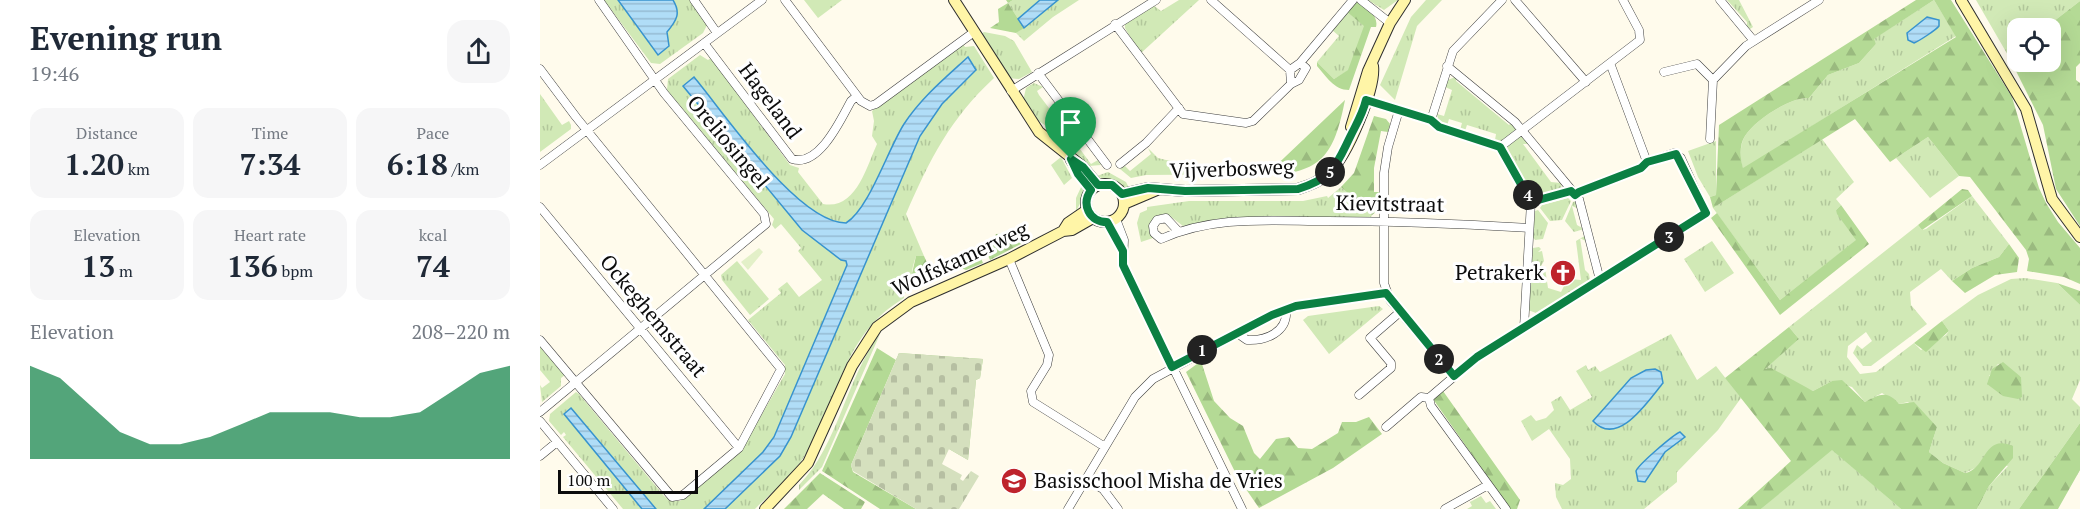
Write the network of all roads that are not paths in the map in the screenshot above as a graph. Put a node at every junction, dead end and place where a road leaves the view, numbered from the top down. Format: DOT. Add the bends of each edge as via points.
graph roads {
  1 [pos="599,0"];
  2 [pos="694,0"];
  3 [pos="762,0"];
  4 [pos="785,0"];
  5 [pos="954,0"];
  6 [pos="1156,0"];
  7 [pos="1211,0"];
  8 [pos="1353,0"];
  9 [pos="1361,0"];
  10 [pos="1406,0"];
  11 [pos="1502,0"];
  12 [pos="1515,0"];
  13 [pos="1623,0"];
  14 [pos="1720,0"];
  15 [pos="1819,0"];
  16 [pos="1961,0"];
  17 [pos="1390,23"];
  18 [pos="1115,24"];
  19 [pos="974,32"];
  20 [pos="717,33"];
  21 [pos="1754,41"];
  22 [pos="704,43"];
  23 [pos="1300,63"];
  24 [pos="1610,63"];
  25 [pos="1448,66"];
  26 [pos="540,69"];
  27 [pos="1290,70"];
  28 [pos="1664,72"];
  29 [pos="1038,73"];
  30 [pos="655,79"];
  31 [pos="1713,80"];
  32 [pos="1586,82"];
  33 [pos="1291,84"];
  34 [pos="1011,91"];
  35 [pos="857,96"];
  36 [pos="1362,99"];
  37 [pos="1179,108"];
  38 [pos="1399,110"];
  39 [pos="1431,120"];
  40 [pos="586,130"];
  41 [pos="1523,130"];
  42 [pos="1710,139"];
  43 [pos="1500,147"];
  44 [pos="1647,162"];
  45 [pos="1119,164"];
  46 [pos="540,165"];
  47 [pos="1107,165"];
  48 [pos="1095,187"];
  49 [pos="1573,193"];
  50 [pos="1123,199"];
  51 [pos="1531,202"];
  52 [pos="540,207"];
  53 [pos="1090,214"];
  54 [pos="1112,220"];
  55 [pos="1384,220"];
  56 [pos="1529,228"];
  57 [pos="1178,231"];
  58 [pos="2080,237"];
  59 [pos="1009,259"];
  60 [pos="706,275"];
  61 [pos="1600,280"];
  62 [pos="1386,293"];
  63 [pos="1286,310"];
  64 [pos="1400,312"];
  65 [pos="1524,328"];
  66 [pos="640,329"];
  67 [pos="1237,333"];
  68 [pos="540,340"];
  69 [pos="1172,367"];
  70 [pos="1454,376"];
  71 [pos="575,383"];
  72 [pos="1359,395"];
  73 [pos="1429,398"];
  74 [pos="540,412"];
  75 [pos="540,421"];
  76 [pos="1386,427"];
  77 [pos="557,442"];
  78 [pos="1105,447"];
  79 [pos="738,448"];
  80 [pos="540,456"];
  81 [pos="1086,478"];
  82 [pos="1488,485"];
  83 [pos="613,509"];
  84 [pos="765,509"];
  85 [pos="1068,509"];
  86 [pos="1119,509"];
  87 [pos="1242,509"];
  88 [pos="1445,509"];
  89 [pos="1506,509"];
  1 -- 30 [label="street, Oreliosingel"];
  2 -- 20 [label="street"];
  3 -- 20 [label="street"];
  4 -- 35 [label="street"];
  5 -- 19 [label="main road"];
  6 -- 18 [label="street"];
  7 -- 27 [label="street"];
  8 -- 23 [label="street"];
  9 -- 17 [label="street"];
  10 -- 17 [label="main road, Vijverbosweg"];
  11 -- 25 [label="street" via="1453,51"];
  12 -- 32 [label="street"];
  13 -- 24 [label="street" via="1640,40"];
  14 -- 21 [label="street"];
  15 -- 21 [label="street"];
  16 -- 58 [label="main road" via="2026,109 2052,199"];
  17 -- 36 [label="main road, Vijverbosweg"];
  18 -- 29 [label="street"];
  18 -- 37 [label="street"];
  19 -- 34 [label="main road"];
  19 -- 35 [label="street" via="876,104 865,104"];
  20 -- 22 [label="street"];
  21 -- 31 [label="street"];
  22 -- 30 [label="street"];
  22 -- 35 [label="street, Hageland" via="792,159 806,158 827,144"];
  23 -- 27 [label="street"];
  23 -- 33 [label="street" via="1306,68 1304,74"];
  24 -- 32 [label="street"];
  24 -- 44 [label="street"];
  25 -- 39 [label="street"];
  25 -- 41 [label="street"];
  26 -- 40 [label="street"];
  27 -- 33 [label="street"];
  28 -- 31 [label="street" via="1697,64"];
  29 -- 34 [label="street"];
  29 -- 47 [label="street"];
  30 -- 40 [label="street"];
  30 -- 60 [label="street, Oreliosingel" via="766,218 763,228"];
  31 -- 42 [label="street"];
  32 -- 41 [label="street"];
  33 -- 37 [label="street" via="1253,122 1183,114"];
  34 -- 48 [label="main road" via="1039,132 1071,159 1078,174"];
  36 -- 38 [label="street"];
  36 -- 50 [label="main road, Vijverbosweg" via="1345,152 1332,170 1306,186 1223,191 1148,188"];
  37 -- 45 [label="street" via="1146,143"];
  38 -- 39 [label="street"];
  38 -- 55 [label="street" via="1385,163"];
  39 -- 43 [label="street" via="1439,127"];
  40 -- 46 [label="street"];
  40 -- 60 [label="street"];
  41 -- 43 [label="street"];
  41 -- 49 [label="street"];
  43 -- 51 [label="street"];
  44 -- 49 [label="street" via="1641,168"];
  44 -- 61 [label="street" via="1676,154 1706,213"];
  48 -- 50 [label="main road" via="1112,185"];
  48 -- 53 [label="main road" via="1086,200"];
  49 -- 51 [label="street"];
  49 -- 61 [label="street" via="1579,199"];
  50 -- 54 [label="main road"];
  51 -- 56 [label="street"];
  52 -- 66 [label="street, Ockeghemstraat"];
  53 -- 54 [label="main road"];
  53 -- 59 [label="main road, Wolfskamerweg" via="1072,230"];
  54 -- 69 [label="street" via="1123,251 1123,265"];
  55 -- 56 [label="street, Kievitstraat"];
  55 -- 57 [label="street, Kievitstraat" via="1230,220"];
  55 -- 62 [label="street"];
  56 -- 65 [label="street"];
  59 -- 78 [label="street" via="1049,355 1031,391 1033,402"];
  59 -- 84 [label="main road, Wolfskamerweg" via="910,302 877,327 855,360 808,464"];
  60 -- 66 [label="street"];
  60 -- 79 [label="street" via="781,369"];
  61 -- 65 [label="street"];
  62 -- 63 [label="street"];
  62 -- 64 [label="street"];
  63 -- 67 [label="street"];
  63 -- 67 [label="street" via="1287,320 1270,336 1247,340"];
  64 -- 70 [label="street"];
  64 -- 72 [label="street" via="1370,338 1391,368"];
  65 -- 70 [label="street"];
  66 -- 71 [label="street"];
  66 -- 79 [label="street, Ockeghemstraat"];
  67 -- 69 [label="street"];
  68 -- 71 [label="street"];
  69 -- 78 [label="street" via="1144,386"];
  69 -- 87 [label="street"];
  70 -- 73 [label="street"];
  71 -- 74 [label="street"];
  71 -- 79 [label="street" via="672,497 683,495"];
  73 -- 76 [label="street" via="1421,397"];
  73 -- 82 [label="street"];
  75 -- 77 [label="street"];
  77 -- 80 [label="street"];
  77 -- 83 [label="street"];
  78 -- 81 [label="street"];
  81 -- 85 [label="street"];
  81 -- 86 [label="street" via="1103,489"];
  82 -- 88 [label="street"];
  82 -- 89 [label="street"];
}
